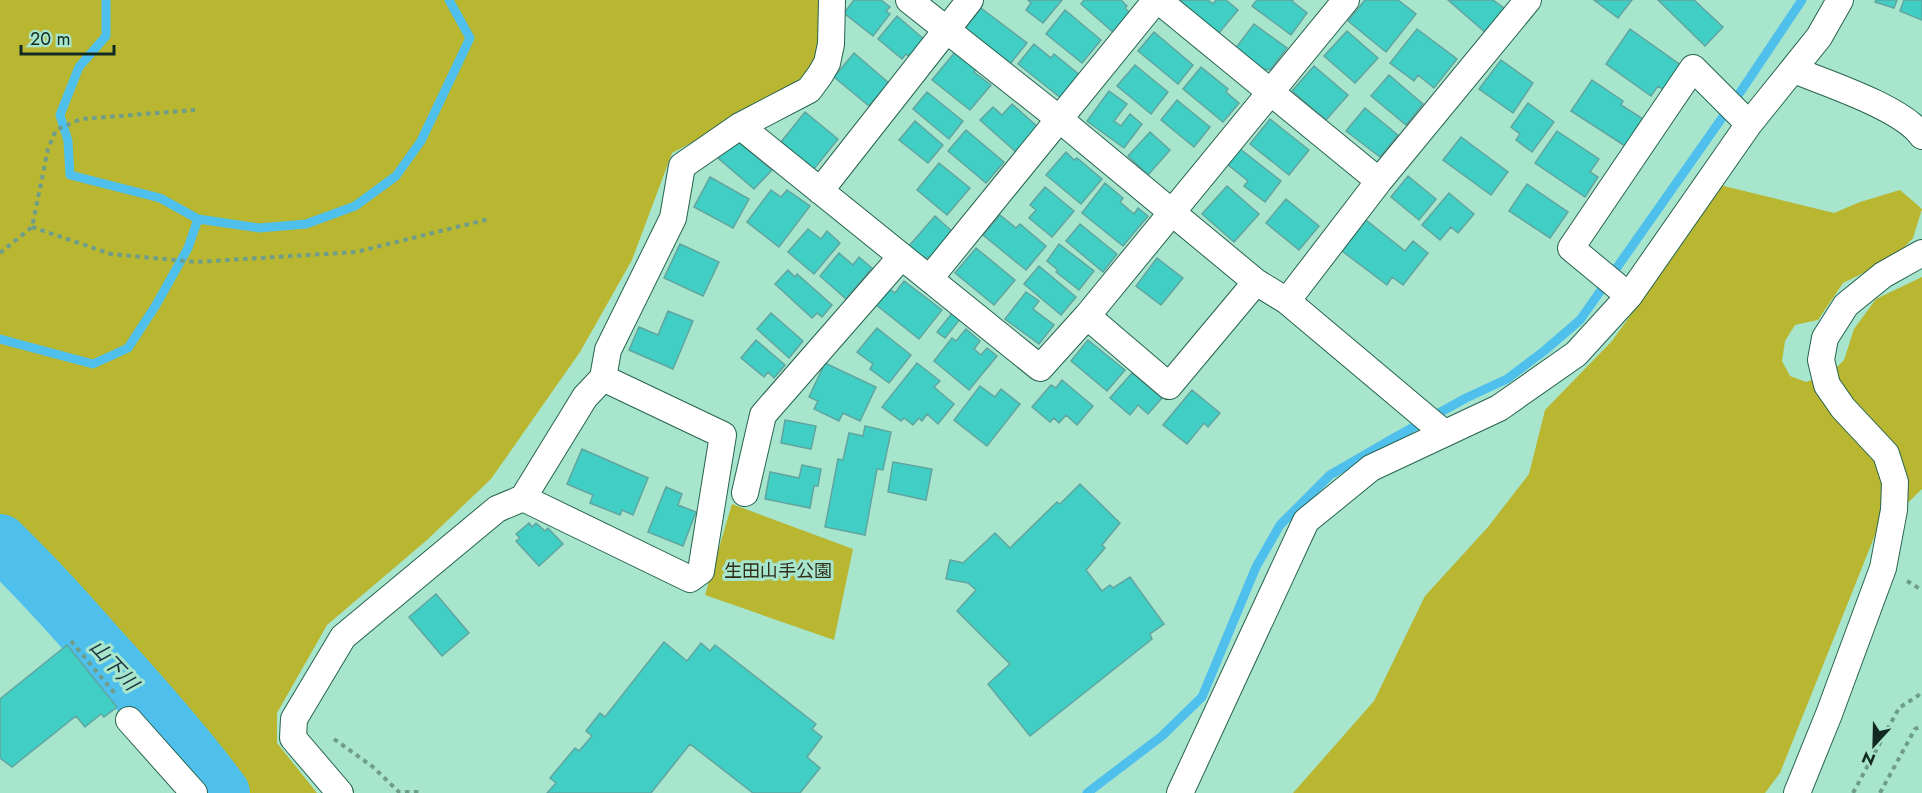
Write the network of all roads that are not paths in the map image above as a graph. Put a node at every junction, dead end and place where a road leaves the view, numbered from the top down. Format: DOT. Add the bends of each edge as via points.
graph roads {
  1 [pos="832,0"];
  2 [pos="909,0"];
  3 [pos="970,0"];
  4 [pos="1157,0"];
  5 [pos="1346,0"];
  6 [pos="1527,0"];
  7 [pos="1840,0"];
  8 [pos="945,30"];
  9 [pos="1794,70"];
  10 [pos="1270,93"];
  11 [pos="1058,118"];
  12 [pos="1749,124"];
  13 [pos="740,126"];
  14 [pos="1922,136"];
  15 [pos="1379,181"];
  16 [pos="820,191"];
  17 [pos="1173,213"];
  18 [pos="1922,253"];
  19 [pos="901,257"];
  20 [pos="930,278"];
  21 [pos="1256,282"];
  22 [pos="1629,296"];
  23 [pos="1287,301"];
  24 [pos="1087,316"];
  25 [pos="603,378"];
  26 [pos="1444,433"];
  27 [pos="744,493"];
  28 [pos="523,498"];
  29 [pos="129,720"];
  30 [pos="194,793"];
  31 [pos="340,793"];
  32 [pos="1179,793"];
  33 [pos="1797,793"];
  1 -- 13 [label="street" via="831,44 820,75 809,90"];
  2 -- 8 [label="street"];
  3 -- 8 [label="street"];
  4 -- 10 [label="street"];
  4 -- 11 [label="street"];
  5 -- 10 [label="street"];
  6 -- 15 [label="street"];
  7 -- 9 [label="street"];
  8 -- 11 [label="street"];
  8 -- 16 [label="street"];
  9 -- 12 [label="street"];
  9 -- 14 [label="street" via="1871,101 1916,127"];
  10 -- 15 [label="street"];
  10 -- 17 [label="street"];
  11 -- 17 [label="street"];
  11 -- 20 [label="street"];
  12 -- 22 [label="street"];
  12 -- 22 [label="street" via="1693,68 1571,248"];
  13 -- 16 [label="street"];
  13 -- 25 [label="street" via="682,166 673,218 608,350"];
  15 -- 23 [label="street"];
  16 -- 19 [label="street"];
  17 -- 21 [label="street"];
  17 -- 24 [label="street"];
  18 -- 33 [label="street" via="1883,275 1846,305 1825,338 1821,360 1827,385 1886,454 1895,482 1894,510 1883,568"];
  19 -- 20 [label="street"];
  19 -- 27 [label="street" via="763,416"];
  20 -- 24 [label="street" via="1040,368"];
  21 -- 23 [label="street"];
  21 -- 24 [label="street" via="1169,386"];
  22 -- 26 [label="street" via="1576,354 1499,408"];
  23 -- 26 [label="street"];
  25 -- 28 [label="street" via="585,397"];
  25 -- 28 [label="street" via="723,435 701,572 690,579"];
  26 -- 32 [label="street" via="1371,468 1306,521"];
  28 -- 31 [label="street" via="497,510 343,637 294,719 293,738"];
  29 -- 30 [label="street"];
}
